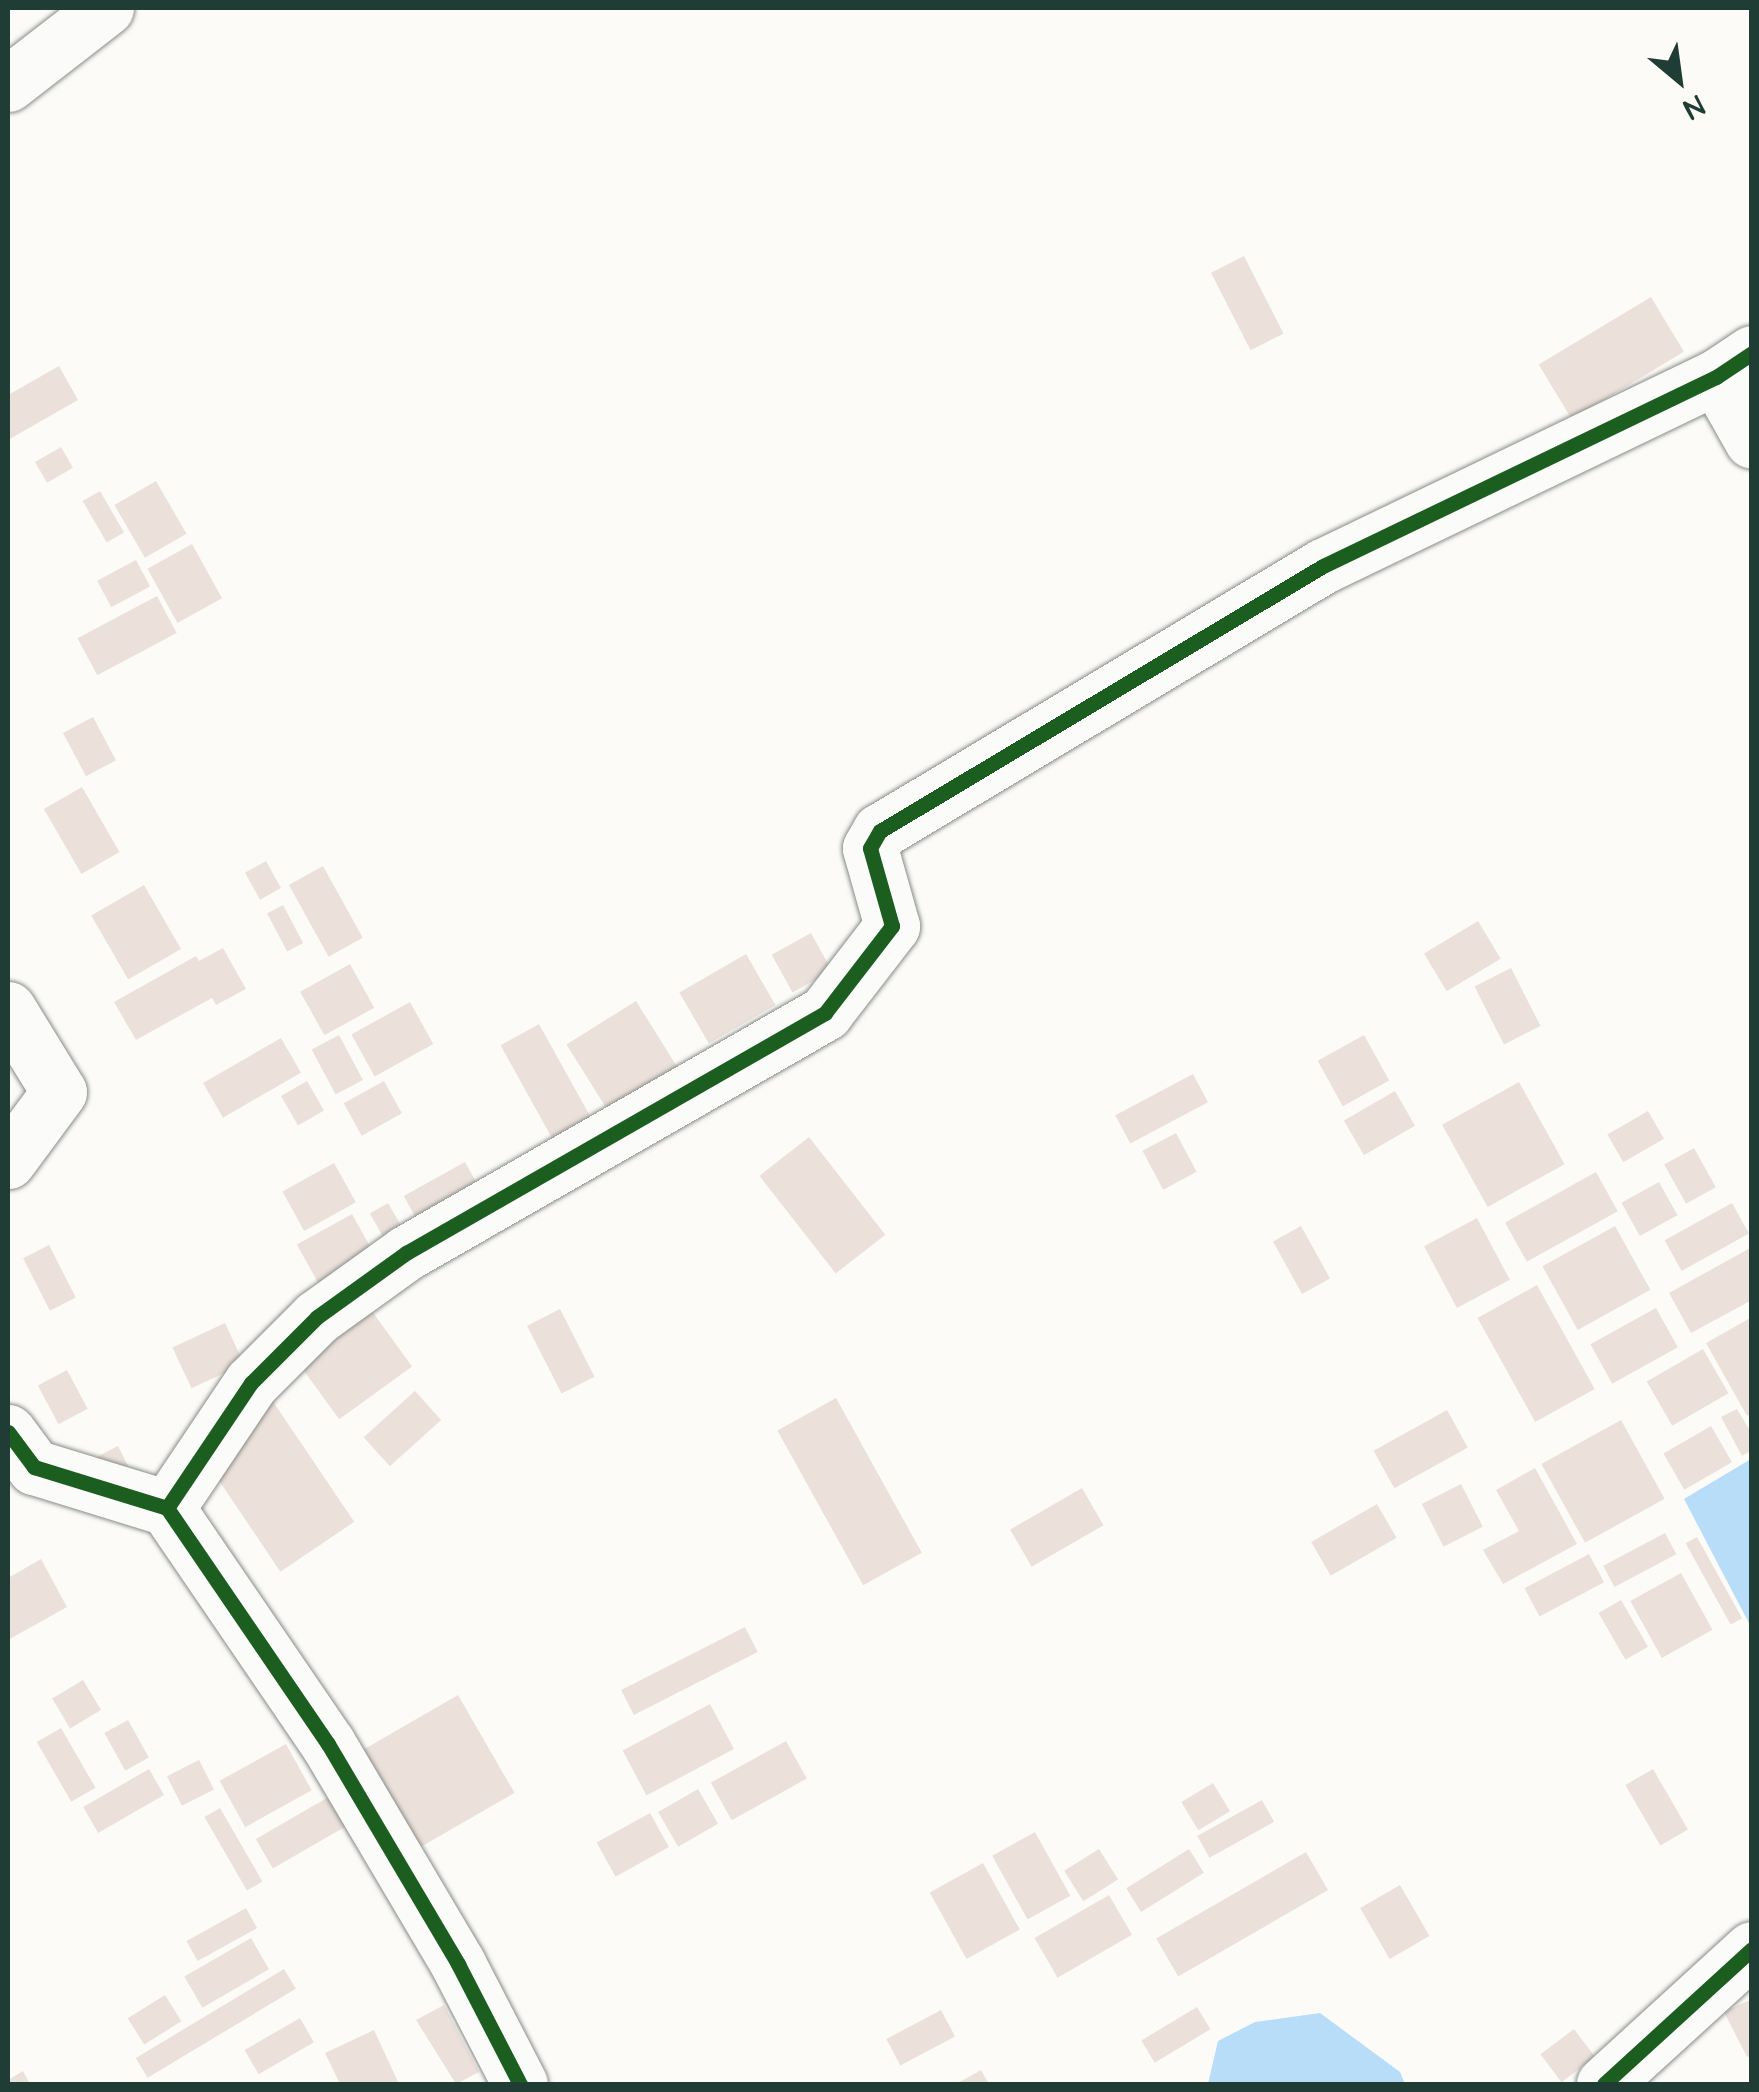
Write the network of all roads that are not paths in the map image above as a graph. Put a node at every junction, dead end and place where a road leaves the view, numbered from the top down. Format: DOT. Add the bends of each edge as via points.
graph roads {
  1 [pos="106,8"];
  2 [pos="8,84"];
  3 [pos="1734,365"];
  4 [pos="1752,441"];
  5 [pos="8,1009"];
  6 [pos="8,1160"];
  7 [pos="8,1432"];
  8 [pos="167,1508"];
  9 [pos="1752,1948"];
  10 [pos="520,2084"];
  11 [pos="1604,2084"];
  1 -- 2 [label="street"];
  3 -- 4 [label="street"];
  3 -- 8 [label="street" via="1323,566 880,831 870,848 892,926 825,1013 406,1253 317,1317 251,1382"];
  5 -- 6 [label="street" via="60,1092"];
  7 -- 8 [label="street" via="34,1467"];
  8 -- 10 [label="street" via="328,1744 458,1964"];
  9 -- 11 [label="street"];
}
